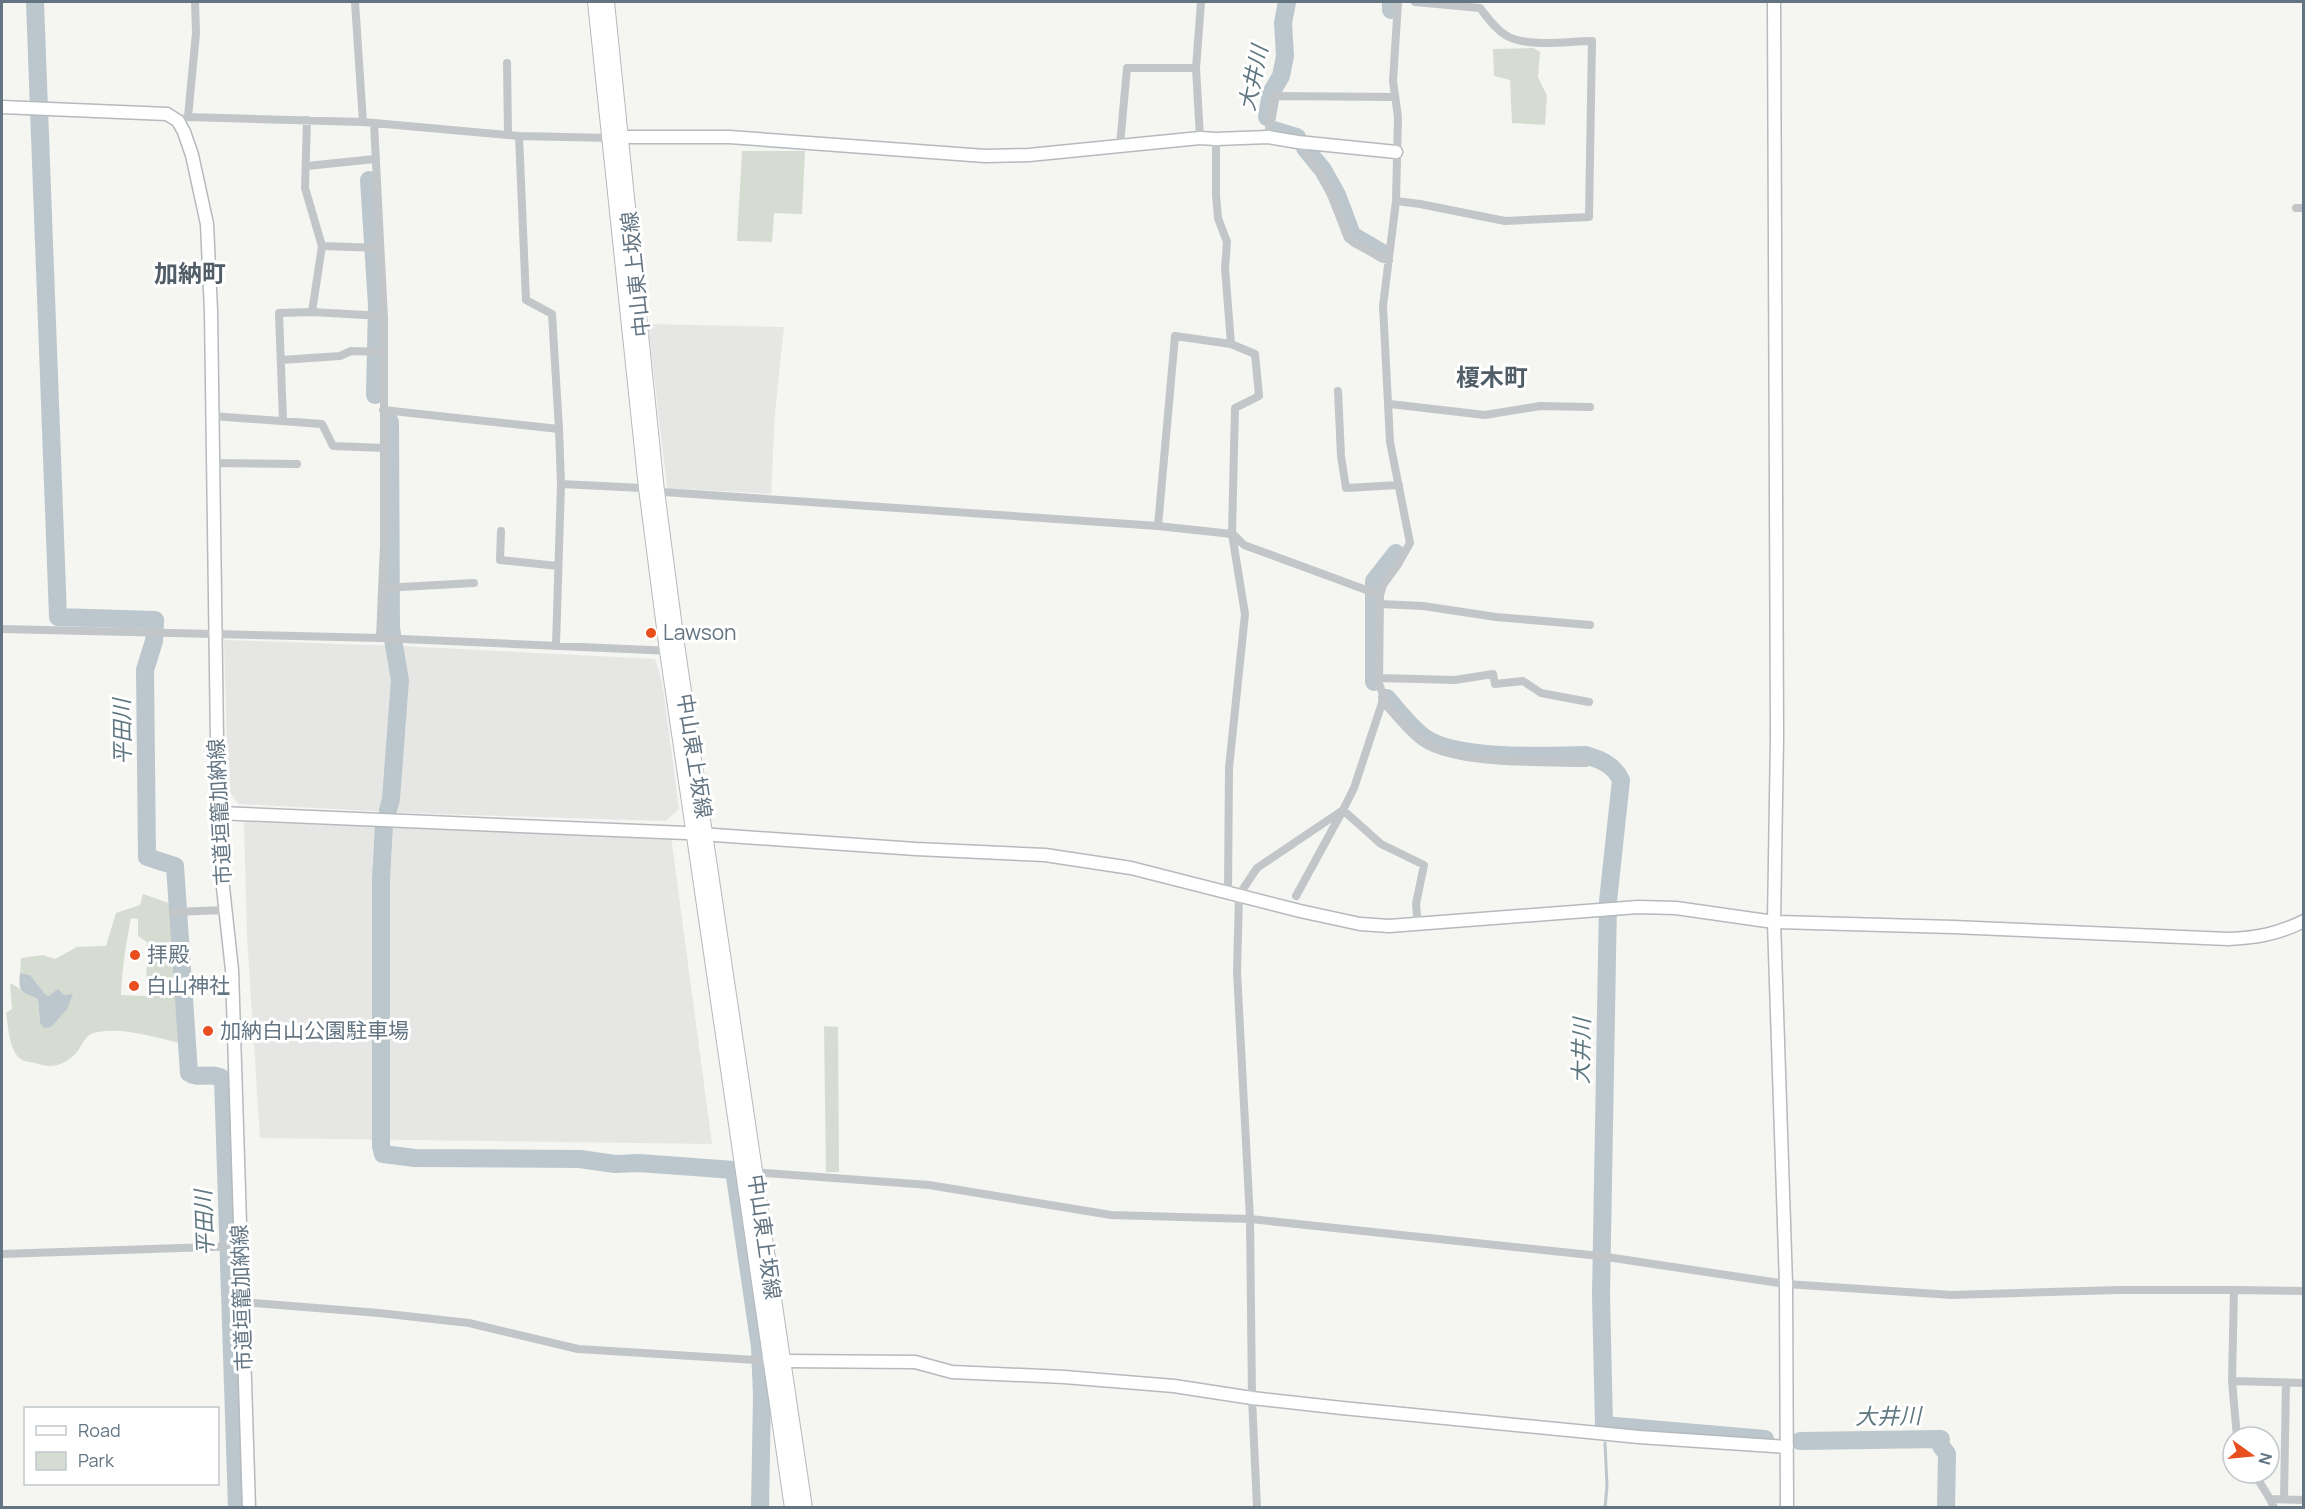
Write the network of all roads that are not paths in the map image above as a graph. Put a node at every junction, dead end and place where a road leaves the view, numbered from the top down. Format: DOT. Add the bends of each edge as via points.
graph roads {
  1 [pos="195,2"];
  2 [pos="356,2"];
  3 [pos="595,2"];
  4 [pos="607,2"];
  5 [pos="1201,2"];
  6 [pos="1398,2"];
  7 [pos="1415,2"];
  8 [pos="1774,2"];
  9 [pos="507,63"];
  10 [pos="1196,68"];
  11 [pos="1394,97"];
  12 [pos="2,107"];
  13 [pos="183,119"];
  14 [pos="307,120"];
  15 [pos="363,122"];
  16 [pos="374,123"];
  17 [pos="508,135"];
  18 [pos="519,136"];
  19 [pos="1268,137"];
  20 [pos="616,138"];
  21 [pos="1200,138"];
  22 [pos="1216,139"];
  23 [pos="1298,142"];
  24 [pos="1120,145"];
  25 [pos="1396,152"];
  26 [pos="375,159"];
  27 [pos="307,166"];
  28 [pos="1396,201"];
  29 [pos="322,246"];
  30 [pos="380,248"];
  31 [pos="1389,261"];
  32 [pos="312,312"];
  33 [pos="383,316"];
  34 [pos="1230,344"];
  35 [pos="384,352"];
  36 [pos="281,360"];
  37 [pos="1338,392"];
  38 [pos="1390,404"];
  39 [pos="1590,407"];
  40 [pos="383,410"];
  41 [pos="213,416"];
  42 [pos="282,421"];
  43 [pos="559,429"];
  44 [pos="384,448"];
  45 [pos="213,463"];
  46 [pos="297,464"];
  47 [pos="561,484"];
  48 [pos="1399,485"];
  49 [pos="652,489"];
  50 [pos="1158,526"];
  51 [pos="501,531"];
  52 [pos="1232,534"];
  53 [pos="558,566"];
  54 [pos="474,583"];
  55 [pos="388,588"];
  56 [pos="1377,596"];
  57 [pos="1590,625"];
  58 [pos="2,629"];
  59 [pos="214,634"];
  60 [pos="380,638"];
  61 [pos="556,646"];
  62 [pos="673,651"];
  63 [pos="1379,678"];
  64 [pos="1383,702"];
  65 [pos="1589,702"];
  66 [pos="1586,763"];
  67 [pos="1343,810"];
  68 [pos="218,813"];
  69 [pos="699,833"];
  70 [pos="1234,894"];
  71 [pos="1296,896"];
  72 [pos="226,910"];
  73 [pos="173,912"];
  74 [pos="2304,921"];
  75 [pos="1774,922"];
  76 [pos="1418,926"];
  77 [pos="749,1172"];
  78 [pos="1250,1219"];
  79 [pos="241,1246"];
  80 [pos="2,1254"];
  81 [pos="1786,1284"];
  82 [pos="2235,1290"];
  83 [pos="2304,1291"];
  84 [pos="242,1302"];
  85 [pos="768,1361"];
  86 [pos="2232,1381"];
  87 [pos="2286,1383"];
  88 [pos="2304,1383"];
  89 [pos="1252,1398"];
  90 [pos="2236,1425"];
  91 [pos="1787,1447"];
  92 [pos="2261,1485"];
  93 [pos="2284,1499"];
  94 [pos="2304,1500"];
  95 [pos="2272,1503"];
  96 [pos="249,1508"];
  97 [pos="792,1508"];
  98 [pos="805,1508"];
  99 [pos="1257,1508"];
  100 [pos="1787,1508"];
  1 -- 13 [label="street" via="196,33"];
  2 -- 15 [label="street"];
  3 -- 20 [label="main road, 中山東上坂線"];
  4 -- 20 [label="main road, 中山東上坂線"];
  5 -- 10 [label="street"];
  6 -- 11 [label="street"];
  7 -- 28 [label="street" via="1480,8 1506,35 1518,40 1592,41 1589,217 1505,221"];
  8 -- 75 [label="street"];
  9 -- 17 [label="street"];
  10 -- 21 [label="street"];
  10 -- 24 [label="street" via="1127,68"];
  11 -- 19 [label="street" via="1274,96"];
  11 -- 25 [label="street" via="1398,117"];
  12 -- 13 [label="street" via="167,114"];
  13 -- 14 [label="street"];
  13 -- 41 [label="street, 市道垣籠加納線" via="207,224"];
  14 -- 15 [label="street"];
  14 -- 27 [label="street"];
  15 -- 16 [label="street"];
  16 -- 17 [label="street"];
  16 -- 26 [label="street"];
  17 -- 18 [label="street"];
  18 -- 20 [label="street"];
  18 -- 43 [label="street" via="526,300 552,314"];
  19 -- 22 [label="street"];
  19 -- 23 [label="street"];
  20 -- 24 [label="street" via="729,137 985,156"];
  20 -- 49 [label="main road, 中山東上坂線"];
  21 -- 22 [label="street"];
  21 -- 24 [label="street"];
  22 -- 34 [label="street" via="1218,218 1227,242"];
  23 -- 25 [label="street"];
  23 -- 31 [label="street" via="1325,180 1348,237"];
  25 -- 28 [label="street"];
  26 -- 27 [label="street"];
  26 -- 30 [label="street"];
  27 -- 29 [label="street" via="305,188"];
  28 -- 31 [label="street"];
  29 -- 30 [label="street"];
  29 -- 32 [label="street"];
  30 -- 33 [label="street"];
  31 -- 38 [label="street" via="1383,306"];
  32 -- 33 [label="street"];
  32 -- 36 [label="street" via="279,313"];
  33 -- 35 [label="street"];
  34 -- 50 [label="street" via="1175,336"];
  34 -- 52 [label="street" via="1255,354 1259,396 1235,408"];
  35 -- 36 [label="street" via="351,351 340,356"];
  35 -- 40 [label="street"];
  36 -- 42 [label="street"];
  37 -- 48 [label="street" via="1346,488"];
  38 -- 39 [label="street" via="1485,415 1540,406"];
  38 -- 48 [label="street" via="1390,442"];
  40 -- 43 [label="street"];
  40 -- 44 [label="street"];
  41 -- 42 [label="street"];
  41 -- 45 [label="street, 市道垣籠加納線"];
  42 -- 44 [label="street" via="322,424 333,446"];
  43 -- 47 [label="street"];
  44 -- 55 [label="street"];
  45 -- 46 [label="street"];
  45 -- 59 [label="street, 市道垣籠加納線"];
  47 -- 49 [label="street"];
  47 -- 53 [label="street"];
  48 -- 56 [label="street" via="1410,543"];
  49 -- 50 [label="street"];
  49 -- 62 [label="main road, 中山東上坂線"];
  50 -- 52 [label="street"];
  51 -- 53 [label="street" via="500,560"];
  52 -- 56 [label="street" via="1244,545"];
  52 -- 70 [label="street" via="1245,614 1229,768"];
  53 -- 61 [label="street"];
  54 -- 55 [label="street"];
  55 -- 60 [label="street"];
  56 -- 57 [label="street" via="1496,617"];
  56 -- 63 [label="street"];
  58 -- 59 [label="street"];
  59 -- 60 [label="street"];
  59 -- 68 [label="street, 市道垣籠加納線"];
  60 -- 61 [label="street"];
  61 -- 62 [label="street"];
  62 -- 69 [label="main road, 中山東上坂線"];
  63 -- 64 [label="street"];
  63 -- 65 [label="street" via="1455,680 1493,674 1496,684 1522,681 1541,693"];
  64 -- 66 [label="street" via="1434,747 1458,756"];
  64 -- 67 [label="street"];
  67 -- 70 [label="street" via="1257,868"];
  67 -- 71 [label="street"];
  67 -- 76 [label="street" via="1381,844 1424,865 1416,904"];
  68 -- 69 [label="street"];
  68 -- 72 [label="street, 市道垣籠加納線"];
  69 -- 70 [label="street" via="1045,855 1131,868"];
  69 -- 77 [label="main road, 中山東上坂線"];
  70 -- 76 [label="street" via="1360,924"];
  70 -- 78 [label="street"];
  72 -- 73 [label="street"];
  72 -- 79 [label="street, 市道垣籠加納線" via="232,970"];
  74 -- 75 [label="street" via="2257,938 2228,939"];
  75 -- 76 [label="street" via="1676,908 1608,909"];
  75 -- 81 [label="street"];
  77 -- 78 [label="street" via="929,1185 1112,1215"];
  77 -- 85 [label="main road, 中山東上坂線"];
  78 -- 81 [label="street" via="1604,1256"];
  78 -- 89 [label="street"];
  79 -- 80 [label="street"];
  79 -- 84 [label="street, 市道垣籠加納線"];
  81 -- 82 [label="street" via="1952,1295"];
  81 -- 91 [label="street"];
  82 -- 83 [label="street"];
  82 -- 86 [label="street"];
  84 -- 85 [label="street" via="469,1323 578,1349"];
  84 -- 96 [label="street, 市道垣籠加納線"];
  85 -- 89 [label="street" via="915,1362 952,1372 1174,1386"];
  85 -- 97 [label="main road, 中山東上坂線"];
  85 -- 98 [label="main road, 中山東上坂線"];
  86 -- 87 [label="street"];
  86 -- 90 [label="street"];
  87 -- 88 [label="street"];
  87 -- 93 [label="street"];
  89 -- 91 [label="street" via="1628,1436"];
  89 -- 99 [label="street"];
  91 -- 100 [label="street"];
  92 -- 95 [label="street"];
  93 -- 94 [label="street"];
  93 -- 95 [label="street"];
}
